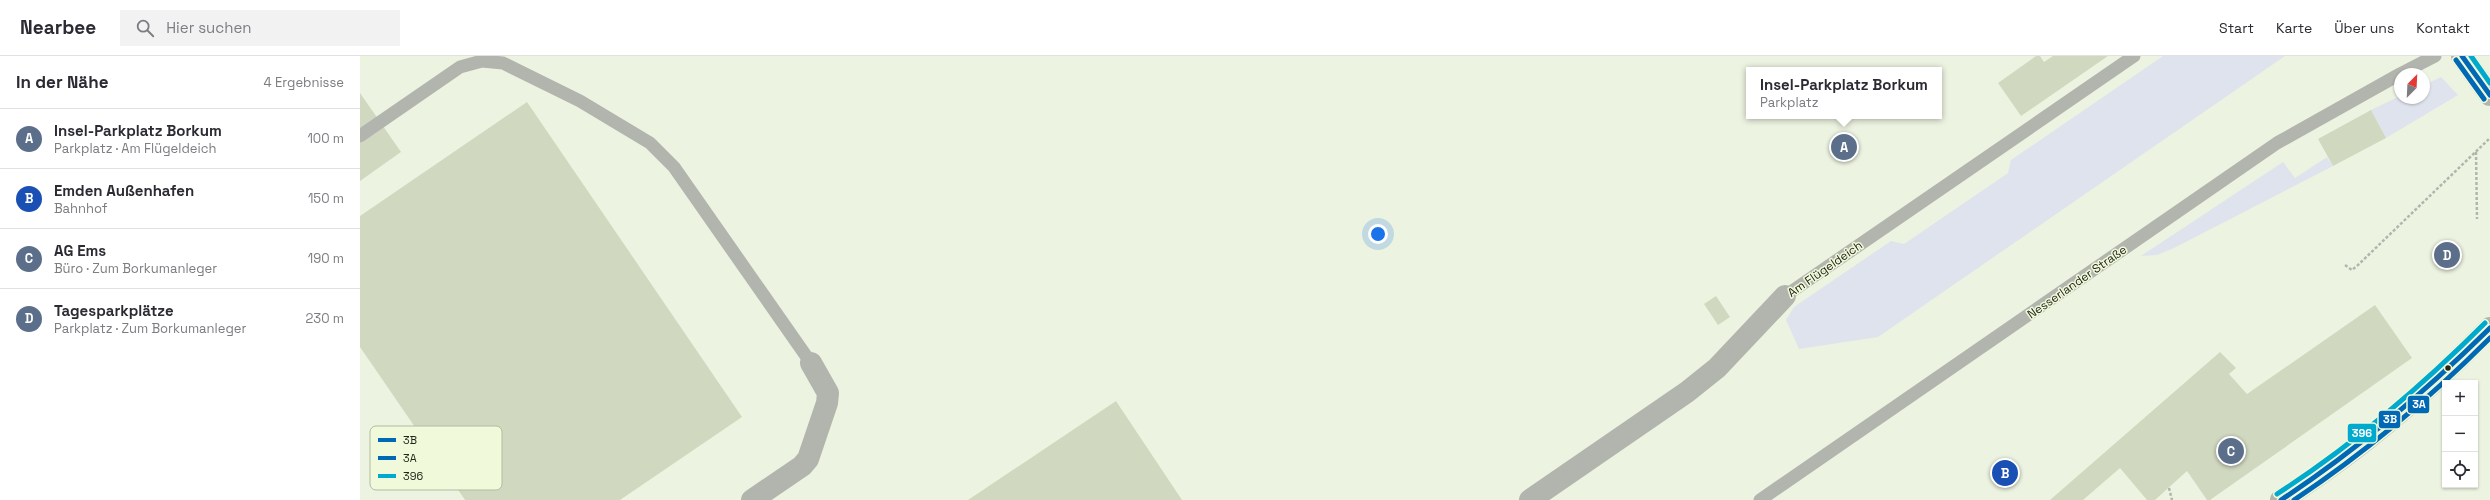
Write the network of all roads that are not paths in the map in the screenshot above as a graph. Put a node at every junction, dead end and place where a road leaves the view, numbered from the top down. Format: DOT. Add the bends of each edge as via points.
graph roads {
  1 [pos="2134,56"];
  2 [pos="2435,56"];
  3 [pos="2462,56"];
  4 [pos="2412,68"];
  5 [pos="2394,77"];
  6 [pos="2490,95"];
  7 [pos="360,136"];
  8 [pos="1785,296"];
  9 [pos="2490,328"];
  10 [pos="811,363"];
  11 [pos="752,500"];
  12 [pos="1530,500"];
  13 [pos="1760,500"];
  14 [pos="2281,500"];
  1 -- 8 [label="lane, Am Flügeldeich"];
  2 -- 4 [label="lane, Nesserlander Straße"];
  3 -- 6 [label="street"];
  5 -- 13 [label="lane, Nesserlander Straße" via="2277,143"];
  7 -- 10 [label="lane" via="460,67 482,61 503,63 526,73 580,101 650,143 674,167"];
  8 -- 12 [label="street, Am Flügeldeich" via="1717,368 1687,392"];
  9 -- 14 [label="street" via="2450,369 2370,439 2319,477"];
  10 -- 11 [label="street" via="828,393 812,451 802,466"];
}
